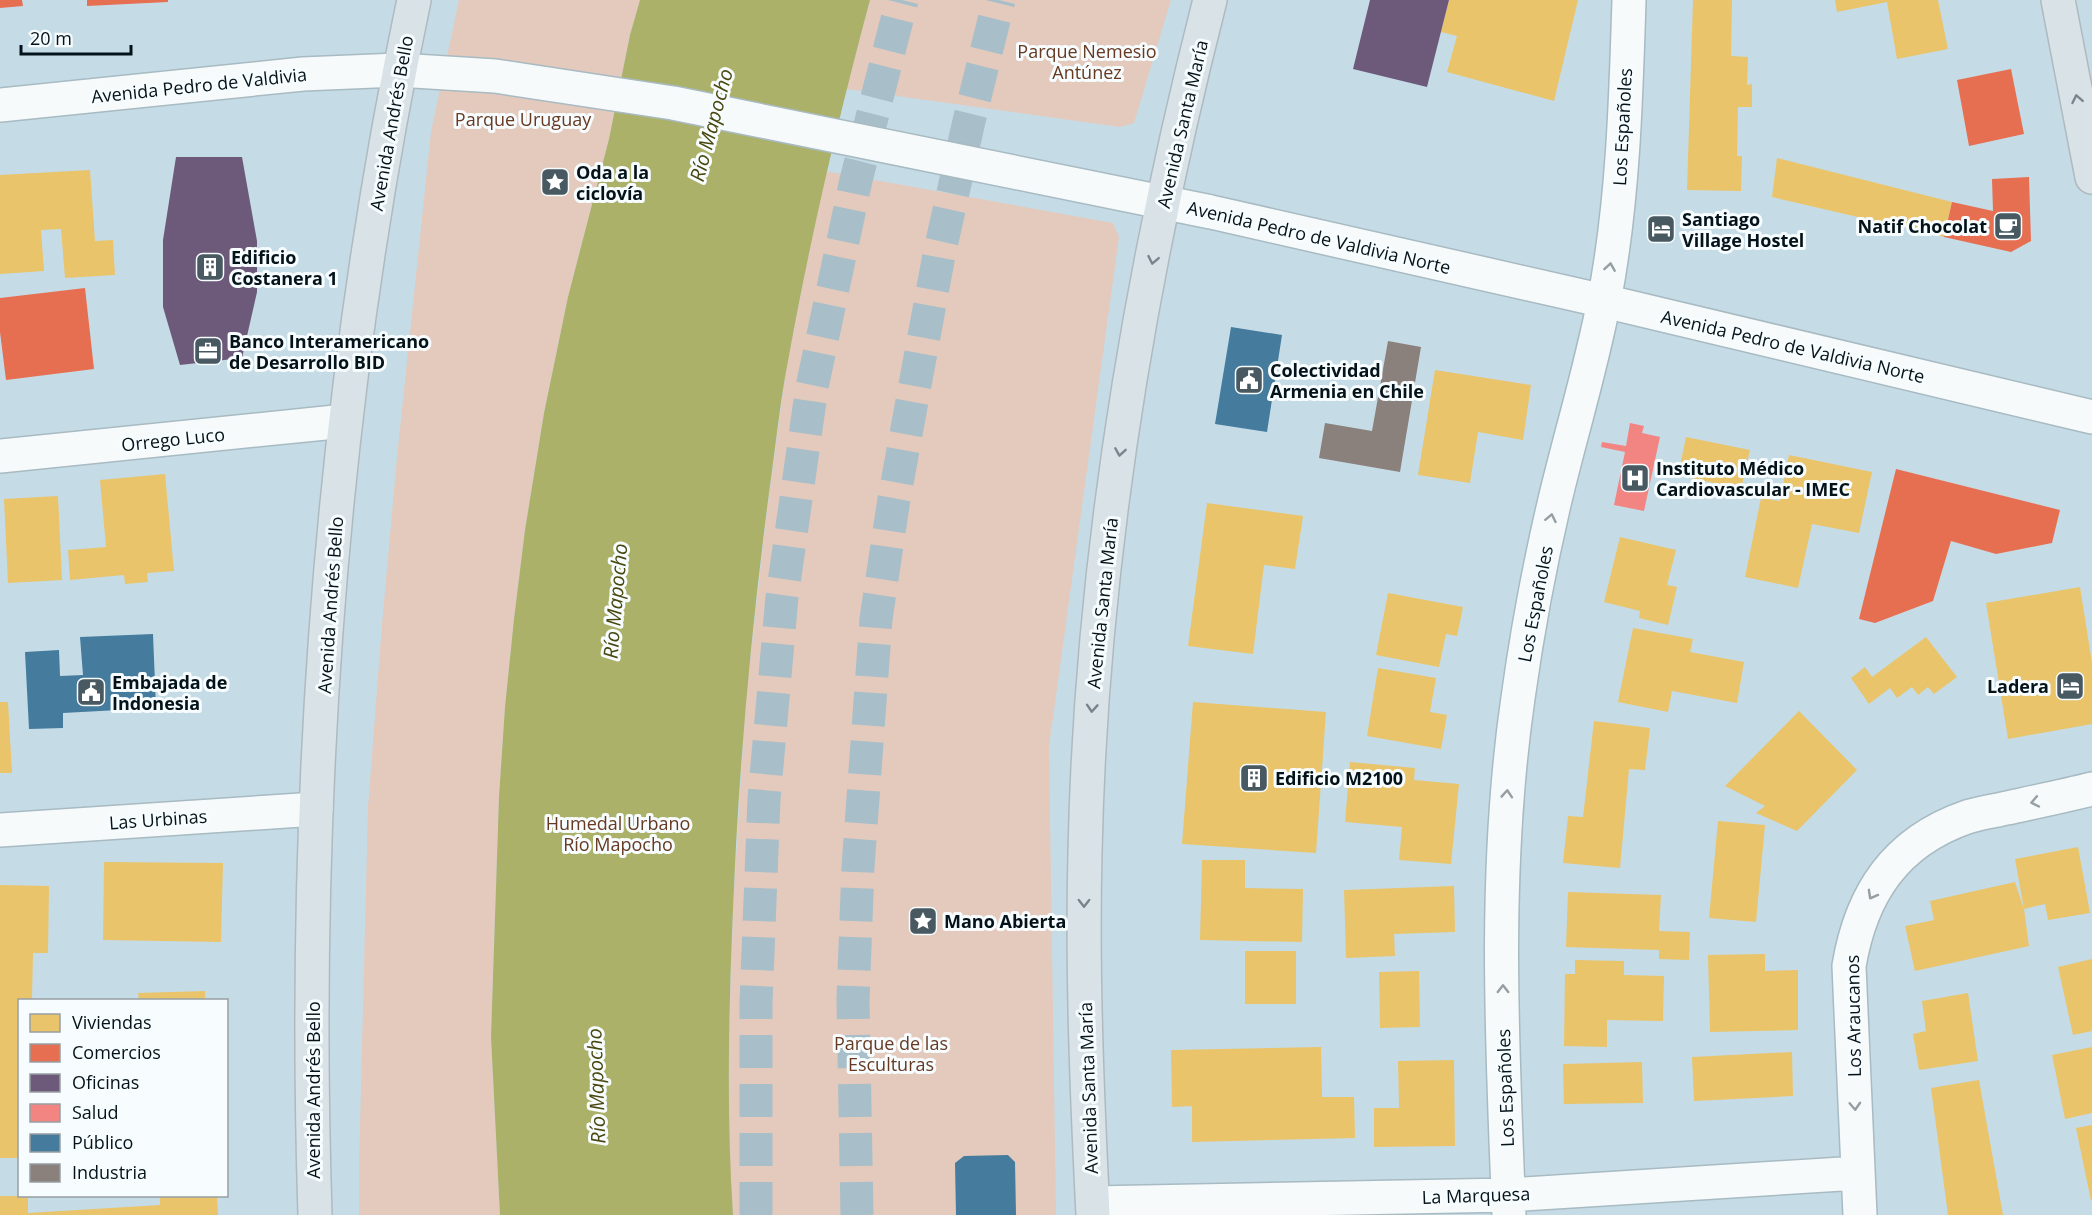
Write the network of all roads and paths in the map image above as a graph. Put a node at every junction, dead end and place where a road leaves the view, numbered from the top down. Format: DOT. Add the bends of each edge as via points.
graph roads {
  1 [pos="414,0"];
  2 [pos="1210,0"];
  3 [pos="1629,0"];
  4 [pos="2058,0"];
  5 [pos="398,70"];
  6 [pos="0,105"];
  7 [pos="2092,177"];
  8 [pos="1164,202"];
  9 [pos="1604,301"];
  10 [pos="2092,417"];
  11 [pos="345,421"];
  12 [pos="0,456"];
  13 [pos="2092,789"];
  14 [pos="316,809"];
  15 [pos="0,830"];
  16 [pos="1858,1173"];
  17 [pos="1509,1205"];
  18 [pos="1093,1209"];
  19 [pos="315,1215"];
  20 [pos="1860,1215"];
  1 -- 5 [label="main road, Avenida Andrés Bello"];
  2 -- 8 [label="main road, Avenida Santa María"];
  9 -- 3 [label="street, Los Españoles, one-way" via="1619,190"];
  7 -- 4 [label="main road, one-way"];
  5 -- 6 [label="street, Avenida Pedro de Valdivia" via="303,74"];
  5 -- 8 [label="street, Avenida Pedro de Valdivia Norte" via="495,76 608,92"];
  5 -- 11 [label="main road, Avenida Andrés Bello"];
  8 -- 9 [label="street, Avenida Pedro de Valdivia Norte"];
  8 -- 18 [label="main road, Avenida Santa María, one-way" via="1115,483 1090,733 1084,968"];
  9 -- 10 [label="street, Avenida Pedro de Valdivia Norte"];
  17 -- 9 [label="street, Los Españoles, one-way" via="1503,995 1504,844 1510,762 1533,604"];
  11 -- 12 [label="street, Orrego Luco"];
  11 -- 14 [label="main road, Avenida Andrés Bello"];
  13 -- 16 [label="street, Los Araucanos, one-way" via="1969,817 1939,829 1890,867 1874,889 1853,940 1849,966"];
  14 -- 15 [label="street, Las Urbinas"];
  14 -- 19 [label="main road, Avenida Andrés Bello" via="312,1065"];
  16 -- 17 [label="street, La Marquesa"];
  16 -- 20 [label="street, Los Araucanos"];
  17 -- 18 [label="street, La Marquesa"];
}
